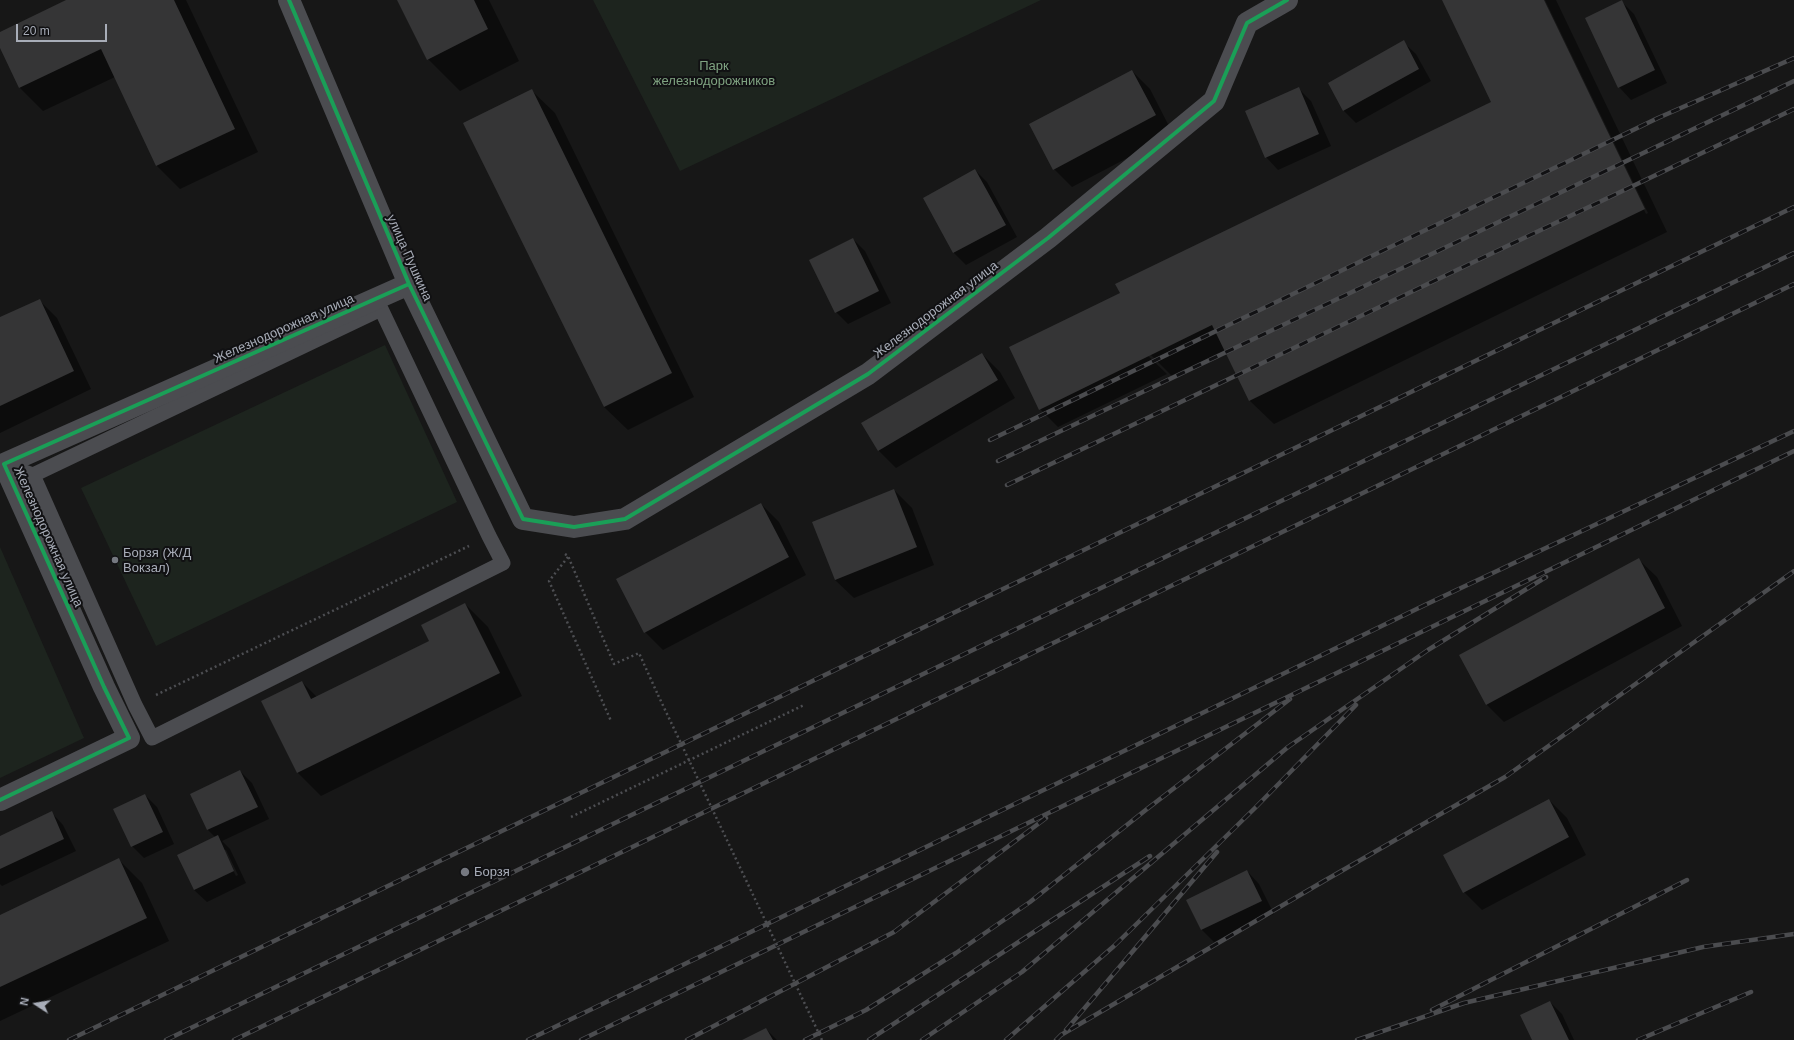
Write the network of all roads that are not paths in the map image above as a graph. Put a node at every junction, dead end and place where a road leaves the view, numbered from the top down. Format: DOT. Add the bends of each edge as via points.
graph roads {
  1 [pos="289,0"];
  2 [pos="1287,0"];
  3 [pos="409,284"];
  4 [pos="2,464"];
  5 [pos="33,475"];
  6 [pos="523,519"];
  7 [pos="0,800"];
  1 -- 3 [label="street, улица Пушкина"];
  2 -- 6 [label="street, Железнодорожная улица" via="1247,23 1214,101 1048,238 868,374 625,519 574,527"];
  3 -- 4 [label="street, Железнодорожная улица"];
  3 -- 6 [label="street, улица Пушкина"];
  4 -- 5 [label="lane"];
  4 -- 7 [label="street, Железнодорожная улица" via="129,738"];
  5 -- 5 [label="lane" via="152,738 504,563 382,309"];
}
